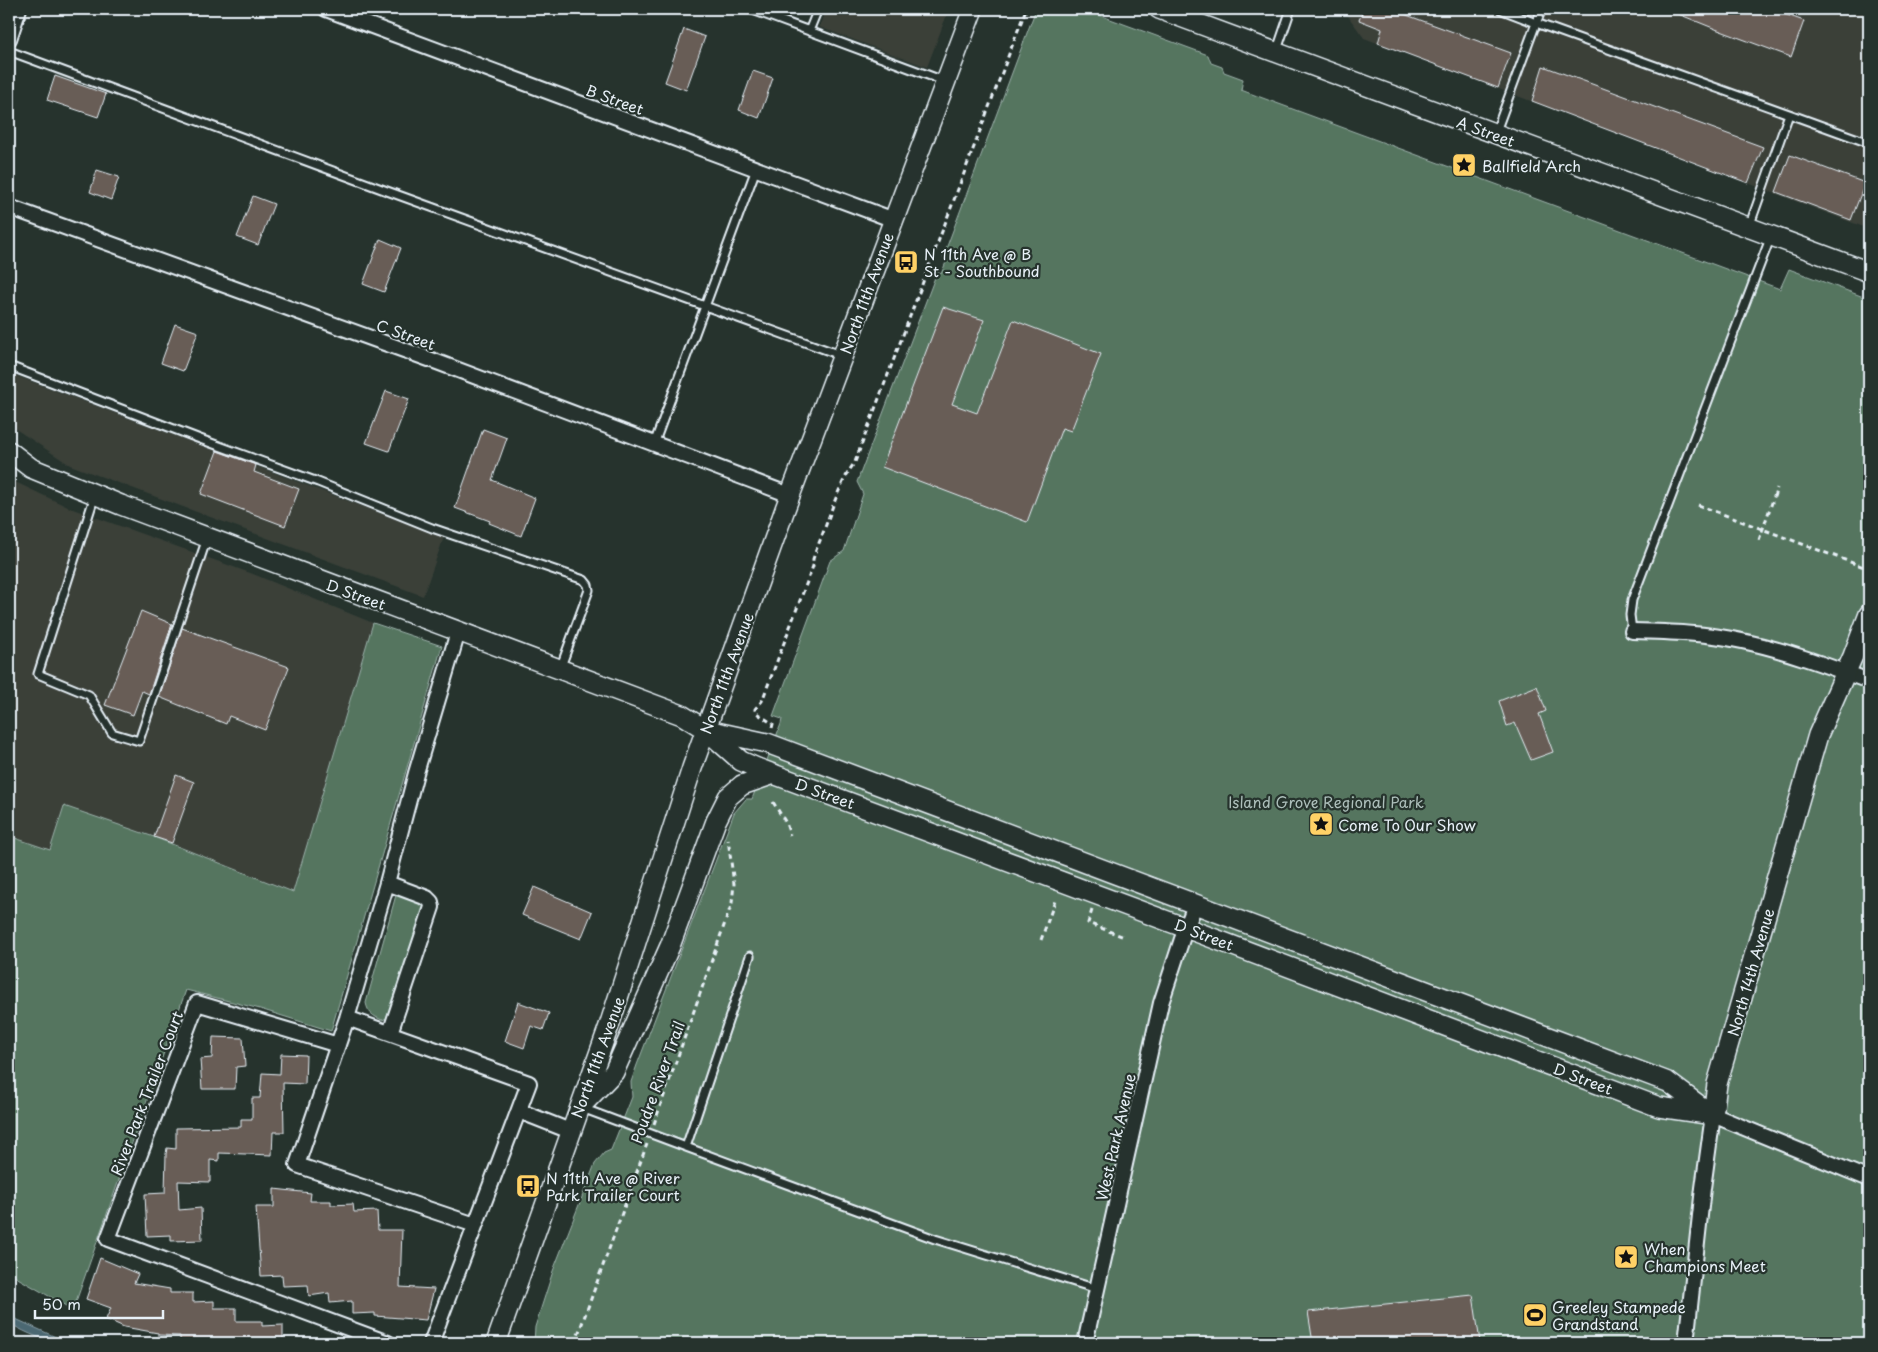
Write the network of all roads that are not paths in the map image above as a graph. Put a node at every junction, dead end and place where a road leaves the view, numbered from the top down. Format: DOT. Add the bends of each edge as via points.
graph roads {
  1 [pos="19,9"];
  2 [pos="326,9"];
  3 [pos="750,9"];
  4 [pos="818,9"];
  5 [pos="973,9"];
  6 [pos="1159,9"];
  7 [pos="1291,9"];
  8 [pos="1500,9"];
  9 [pos="1542,9"];
  10 [pos="1536,23"];
  11 [pos="809,31"];
  12 [pos="9,39"];
  13 [pos="9,51"];
  14 [pos="1276,53"];
  15 [pos="946,82"];
  16 [pos="1789,114"];
  17 [pos="1495,134"];
  18 [pos="1869,143"];
  19 [pos="756,169"];
  20 [pos="9,207"];
  21 [pos="894,220"];
  22 [pos="1749,228"];
  23 [pos="1771,236"];
  24 [pos="1869,272"];
  25 [pos="704,306"];
  26 [pos="843,356"];
  27 [pos="9,366"];
  28 [pos="654,444"];
  29 [pos="9,450"];
  30 [pos="95,495"];
  31 [pos="790,495"];
  32 [pos="207,538"];
  33 [pos="1869,614"];
  34 [pos="1632,631"];
  35 [pos="458,632"];
  36 [pos="560,670"];
  37 [pos="1846,672"];
  38 [pos="1869,681"];
  39 [pos="706,730"];
  40 [pos="774,774"];
  41 [pos="387,883"];
  42 [pos="1195,905"];
  43 [pos="1184,934"];
  44 [pos="750,956"];
  45 [pos="347,1018"];
  46 [pos="390,1034"];
  47 [pos="338,1045"];
  48 [pos="579,1107"];
  49 [pos="519,1111"];
  50 [pos="1713,1115"];
  51 [pos="570,1131"];
  52 [pos="686,1147"];
  53 [pos="1869,1179"];
  54 [pos="475,1225"];
  55 [pos="1098,1289"];
  56 [pos="388,1343"];
  57 [pos="431,1343"];
  58 [pos="496,1343"];
  59 [pos="1085,1343"];
  60 [pos="1686,1343"];
  1 -- 12 [label="street"];
  2 -- 19 [label="street, B Street"];
  3 -- 11 [label="lane"];
  4 -- 11 [label="lane"];
  5 -- 15 [label="street, North 11th Avenue"];
  6 -- 14 [label="street, A Street"];
  7 -- 14 [label="lane"];
  8 -- 10 [label="lane"];
  9 -- 10 [label="lane"];
  10 -- 16 [label="lane"];
  10 -- 17 [label="lane"];
  11 -- 15 [label="lane"];
  13 -- 25 [label="lane"];
  14 -- 17 [label="street, A Street"];
  15 -- 21 [label="street, North 11th Avenue"];
  16 -- 18 [label="lane"];
  16 -- 22 [label="lane"];
  17 -- 22 [label="street, A Street"];
  19 -- 21 [label="street, B Street"];
  19 -- 25 [label="lane"];
  20 -- 28 [label="street, C Street"];
  21 -- 26 [label="street, North 11th Avenue"];
  22 -- 23 [label="street, A Street"];
  23 -- 24 [label="street, A Street"];
  23 -- 34 [label="lane" via="1632,600"];
  25 -- 26 [label="lane"];
  25 -- 28 [label="lane"];
  26 -- 31 [label="street, North 11th Avenue"];
  27 -- 36 [label="lane" via="432,528 584,580 588,590"];
  28 -- 31 [label="street, C Street"];
  29 -- 30 [label="street, D Street" via="31,468"];
  30 -- 32 [label="street, D Street"];
  30 -- 32 [label="lane" via="38,674 89,695 112,732 139,741"];
  31 -- 39 [label="street, North 11th Avenue"];
  32 -- 35 [label="street, D Street"];
  33 -- 37 [label="street, North 14th Avenue"];
  34 -- 37 [label="street" via="1684,632 1742,641"];
  35 -- 36 [label="street, D Street"];
  35 -- 41 [label="street"];
  36 -- 39 [label="street, D Street" via="682,715"];
  37 -- 38 [label="street"];
  37 -- 50 [label="street, North 14th Avenue" via="1818,735 1717,1084"];
  39 -- 40 [label="street, D Street" via="741,761"];
  39 -- 42 [label="street, D Street" via="767,743"];
  39 -- 48 [label="street, North 11th Avenue" via="614,1012"];
  40 -- 43 [label="street, D Street"];
  40 -- 48 [label="street" via="742,785 728,797 670,946 614,1072"];
  41 -- 45 [label="street"];
  41 -- 46 [label="street" via="427,898 432,907"];
  42 -- 43 [label="street, West Park Avenue"];
  42 -- 50 [label="street, D Street" via="1668,1082"];
  43 -- 50 [label="street, D Street" via="1659,1107"];
  43 -- 55 [label="street, West Park Avenue" via="1161,1003"];
  44 -- 52 [label="lane"];
  45 -- 46 [label="street"];
  45 -- 47 [label="street"];
  46 -- 49 [label="street" via="529,1083"];
  47 -- 54 [label="street" via="297,1165"];
  47 -- 56 [label="street, River Park Trailer Court" via="198,1003 108,1239"];
  48 -- 51 [label="street, North 11th Avenue"];
  48 -- 52 [label="lane"];
  49 -- 51 [label="street"];
  49 -- 54 [label="street"];
  50 -- 53 [label="street, D Street"];
  50 -- 60 [label="street, North 14th Avenue"];
  51 -- 58 [label="street, North 11th Avenue"];
  52 -- 55 [label="lane" via="935,1239"];
  54 -- 57 [label="street"];
  55 -- 59 [label="street, West Park Avenue"];
}
